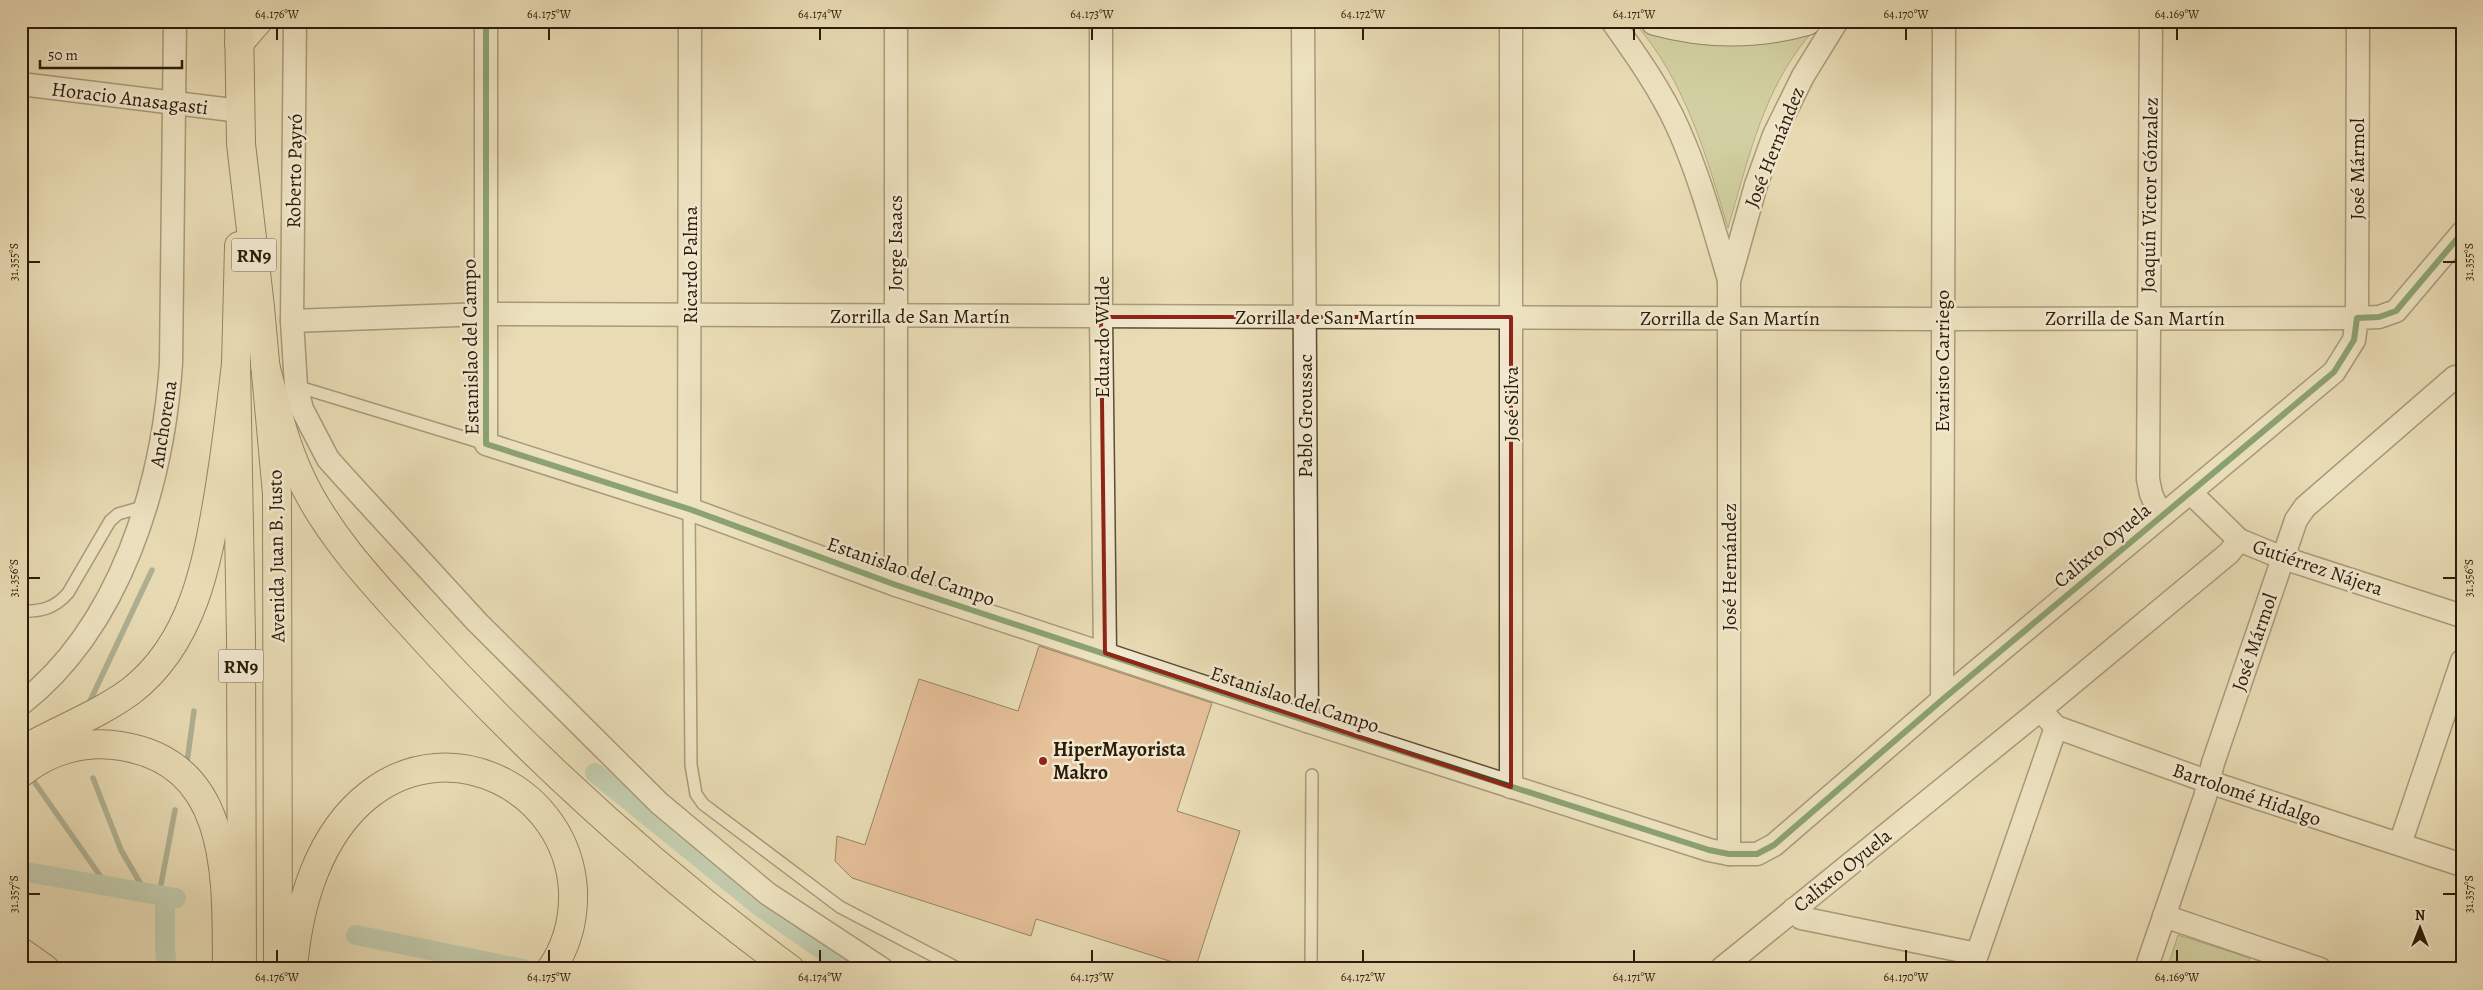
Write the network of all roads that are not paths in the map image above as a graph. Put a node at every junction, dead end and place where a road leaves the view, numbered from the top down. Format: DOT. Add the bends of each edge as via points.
graph roads {
  1 [pos="258,21"];
  2 [pos="296,21"];
  3 [pos="486,21"];
  4 [pos="690,21"];
  5 [pos="896,21"];
  6 [pos="1101,21"];
  7 [pos="1303,21"];
  8 [pos="1510,21"];
  9 [pos="1612,21"];
  10 [pos="1655,21"];
  11 [pos="1808,21"];
  12 [pos="1837,21"];
  13 [pos="1944,21"];
  14 [pos="2151,21"];
  15 [pos="2358,21"];
  16 [pos="178,24"];
  17 [pos="239,32"];
  18 [pos="21,84"];
  19 [pos="174,104"];
  20 [pos="240,111"];
  21 [pos="241,144"];
  22 [pos="2462,233"];
  23 [pos="1729,281"];
  24 [pos="485,314"];
  25 [pos="690,314"];
  26 [pos="894,316"];
  27 [pos="1101,317"];
  28 [pos="1305,317"];
  29 [pos="1511,317"];
  30 [pos="1729,317"];
  31 [pos="2148,318"];
  32 [pos="2357,318"];
  33 [pos="1942,319"];
  34 [pos="292,320"];
  35 [pos="236,364"];
  36 [pos="265,365"];
  37 [pos="2455,377"];
  38 [pos="296,386"];
  39 [pos="486,444"];
  40 [pos="2191,493"];
  41 [pos="146,506"];
  42 [pos="689,509"];
  43 [pos="2162,516"];
  44 [pos="2239,540"];
  45 [pos="2283,558"];
  46 [pos="896,585"];
  47 [pos="21,611"];
  48 [pos="2462,616"];
  49 [pos="1105,653"];
  50 [pos="2462,661"];
  51 [pos="1942,700"];
  52 [pos="21,704"];
  53 [pos="2040,710"];
  54 [pos="1307,721"];
  55 [pos="2056,727"];
  56 [pos="21,751"];
  57 [pos="21,773"];
  58 [pos="1312,775"];
  59 [pos="2209,782"];
  60 [pos="1511,787"];
  61 [pos="2400,844"];
  62 [pos="1729,854"];
  63 [pos="2462,865"];
  64 [pos="1794,909"];
  65 [pos="2164,916"];
  66 [pos="21,952"];
  67 [pos="1974,961"];
  68 [pos="44,969"];
  69 [pos="227,969"];
  70 [pos="242,969"];
  71 [pos="278,969"];
  72 [pos="292,969"];
  73 [pos="551,969"];
  74 [pos="790,969"];
  75 [pos="882,969"];
  76 [pos="960,969"];
  77 [pos="1311,969"];
  78 [pos="1721,969"];
  79 [pos="2146,969"];
  80 [pos="2320,969"];
  1 -- 17 [label="street"];
  2 -- 34 [label="street, Roberto Payró"];
  3 -- 24 [label="street, Estanislao del Campo"];
  4 -- 25 [label="street, Ricardo Palma"];
  5 -- 26 [label="street, Jorge Isaacs"];
  6 -- 27 [label="street, Eduardo Wilde"];
  7 -- 28 [label="street, Pablo Groussac"];
  8 -- 29 [label="street, José Silva"];
  9 -- 23 [label="street, José Hernández" via="1645,68 1678,127 1700,185"];
  10 -- 11 [label="street" via="1716,32 1781,28"];
  12 -- 23 [label="street, José Hernández" via="1803,76 1774,135"];
  13 -- 33 [label="street, Evaristo Carriego"];
  14 -- 31 [label="street, Joaquín Victor Gónzalez"];
  15 -- 32 [label="street, José Mármol"];
  16 -- 19 [label="street, Anchorena"];
  17 -- 20 [label="main road, Avenida Juan B. Justo / RN9"];
  18 -- 19 [label="street, Horacio Anasagasti"];
  19 -- 20 [label="street, Horacio Anasagasti"];
  19 -- 41 [label="street, Anchorena" via="169,402 158,466"];
  20 -- 21 [label="main road, Avenida Juan B. Justo / RN9"];
  21 -- 35 [label="main road, Avenida Juan B. Justo / RN9"];
  21 -- 36 [label="main road, Avenida Juan B. Justo / RN9"];
  22 -- 32 [label="street" via="2396,311 2379,317"];
  23 -- 30 [label="street, José Hernández"];
  24 -- 25 [label="street, Zorrilla de San Martín"];
  24 -- 34 [label="street, Zorrilla de San Martín"];
  24 -- 39 [label="street, Estanislao del Campo"];
  25 -- 26 [label="street, Zorrilla de San Martín"];
  25 -- 42 [label="street, Ricardo Palma"];
  26 -- 27 [label="street, Zorrilla de San Martín"];
  26 -- 46 [label="street, Jorge Isaacs"];
  27 -- 28 [label="street, Zorrilla de San Martín"];
  27 -- 49 [label="street, Eduardo Wilde"];
  28 -- 29 [label="street, Zorrilla de San Martín"];
  28 -- 54 [label="street, Pablo Groussac"];
  29 -- 30 [label="street, Zorrilla de San Martín"];
  29 -- 60 [label="street, José Silva"];
  30 -- 33 [label="street, Zorrilla de San Martín"];
  30 -- 62 [label="street, José Hernández"];
  31 -- 32 [label="street, Zorrilla de San Martín"];
  31 -- 33 [label="street, Zorrilla de San Martín"];
  31 -- 43 [label="street, Joaquín Victor Gónzalez" via="2148,479 2151,494"];
  32 -- 40 [label="street, Calixto Oyuela" via="2354,340 2334,372"];
  33 -- 51 [label="street, Evaristo Carriego"];
  34 -- 38 [label="street, Roberto Payró"];
  35 -- 56 [label="main road" via="213,528 206,563 189,615 165,653 132,689 112,704"];
  35 -- 70 [label="main road, Avenida Juan B. Justo / RN9"];
  36 -- 71 [label="main road, Avenida Juan B. Justo / RN9" via="278,526"];
  36 -- 74 [label="main road" via="285,441 299,475 334,532 386,597 505,724 596,811 721,918"];
  37 -- 45 [label="street, José Mármol" via="2305,508 2296,520"];
  38 -- 39 [label="lane"];
  38 -- 75 [label="street, Roberto Payró" via="302,409 328,459 529,674 659,803 737,869 803,918"];
  39 -- 42 [label="street, Estanislao del Campo"];
  40 -- 43 [label="street, Calixto Oyuela"];
  40 -- 44 [label="street, Gutiérrez Nájera"];
  41 -- 47 [label="lane" via="128,510 110,521 59,603 34,612"];
  41 -- 52 [label="street, Anchorena" via="119,577 103,608 76,648"];
  42 -- 46 [label="street, Estanislao del Campo"];
  42 -- 76 [label="lane" via="691,765 696,794 703,804 840,906"];
  43 -- 51 [label="street, Calixto Oyuela"];
  44 -- 45 [label="street, Gutiérrez Nájera"];
  44 -- 53 [label="street, Calixto Oyuela" via="2228,553"];
  45 -- 48 [label="street, Gutiérrez Nájera"];
  45 -- 59 [label="street, José Mármol"];
  46 -- 49 [label="street, Estanislao del Campo"];
  49 -- 54 [label="street, Estanislao del Campo"];
  50 -- 61 [label="street"];
  51 -- 62 [label="street, Calixto Oyuela" via="1774,846 1757,854"];
  53 -- 55 [label="street, Bartolomé Hidalgo"];
  53 -- 64 [label="street, Calixto Oyuela"];
  54 -- 60 [label="street, Estanislao del Campo"];
  55 -- 59 [label="street, Bartolomé Hidalgo"];
  55 -- 67 [label="street"];
  57 -- 69 [label="main road" via="60,751 102,744 144,752 159,758 184,776 204,800 221,846 226,883"];
  58 -- 77 [label="lane"];
  59 -- 61 [label="street, Bartolomé Hidalgo"];
  59 -- 65 [label="street, José Mármol"];
  60 -- 62 [label="street, Estanislao del Campo"];
  61 -- 63 [label="street, Bartolomé Hidalgo"];
  64 -- 67 [label="street" via="1801,918"];
  64 -- 78 [label="street, Calixto Oyuela"];
  65 -- 79 [label="street, José Mármol"];
  65 -- 80 [label="street"];
  66 -- 68 [label="main road"];
  72 -- 73 [label="main road" via="306,894 315,869 340,826 369,794 387,782 416,772 454,768 496,778 523,794 542,813 562,845 569,863 574,900 564,945"];
}
